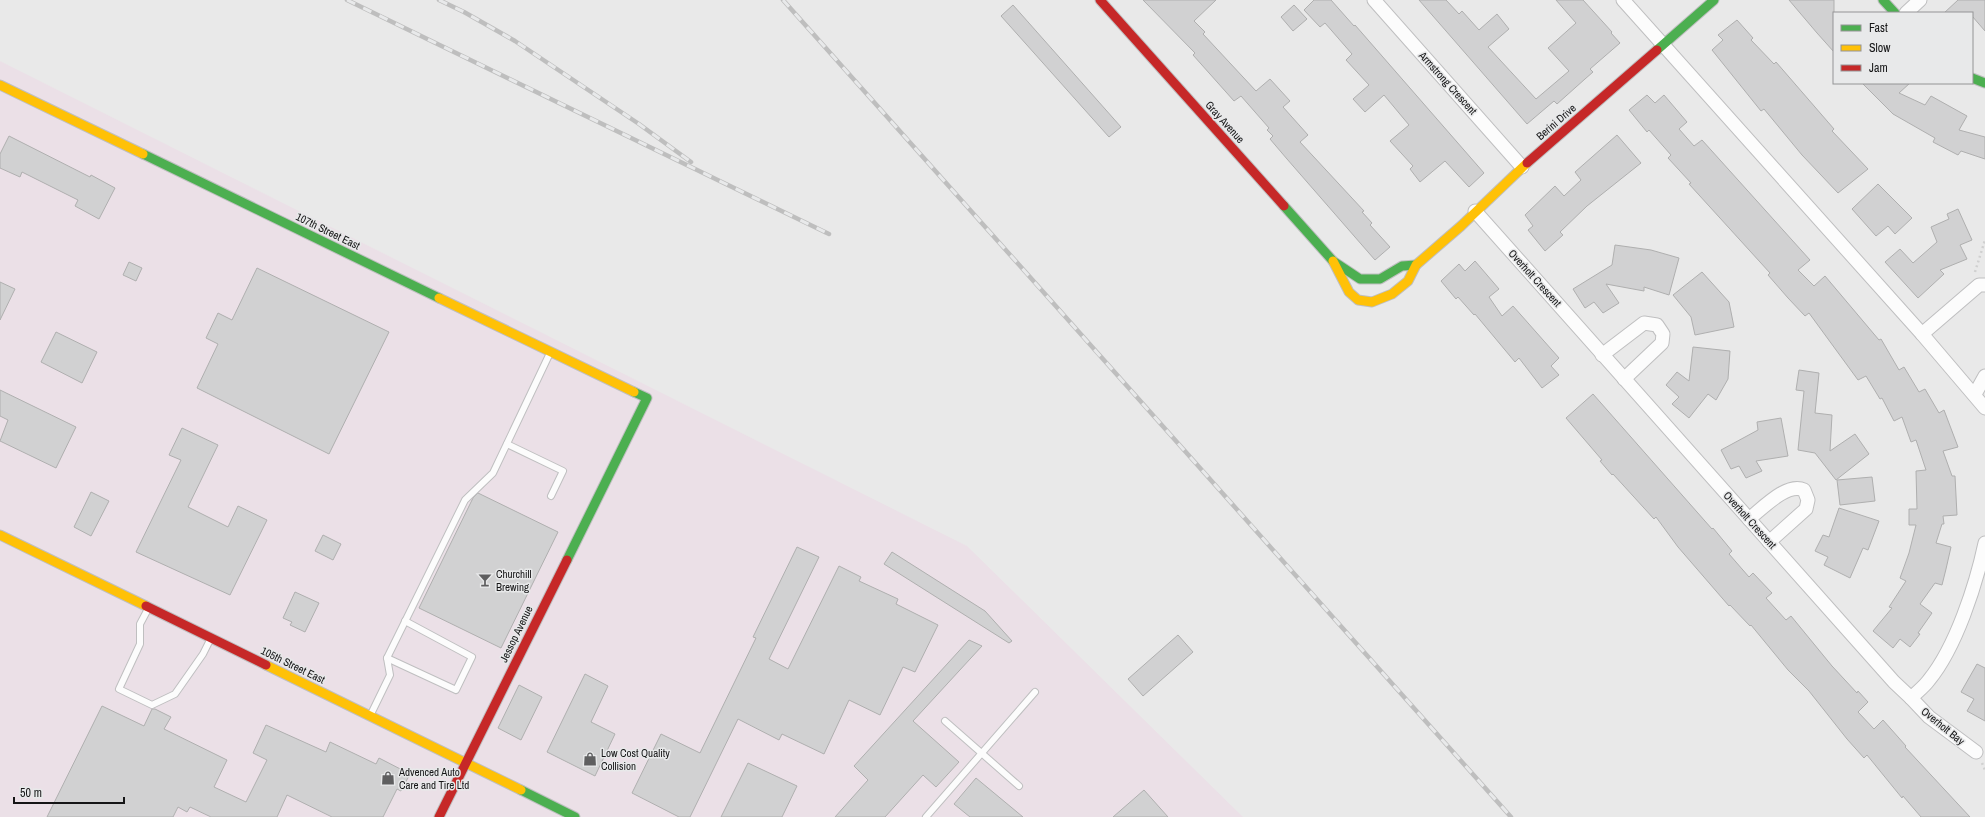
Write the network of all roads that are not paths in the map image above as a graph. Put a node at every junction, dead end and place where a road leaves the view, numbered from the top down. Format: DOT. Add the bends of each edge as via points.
graph roads {
  1 [pos="1100,0"];
  2 [pos="1374,0"];
  3 [pos="1623,0"];
  4 [pos="1714,0"];
  5 [pos="1883,0"];
  6 [pos="1920,0"];
  7 [pos="1894,12"];
  8 [pos="1907,12"];
  9 [pos="1664,45"];
  10 [pos="1973,78"];
  11 [pos="1985,83"];
  12 [pos="0,85"];
  13 [pos="1522,167"];
  14 [pos="1475,211"];
  15 [pos="1333,261"];
  16 [pos="1416,265"];
  17 [pos="1985,285"];
  18 [pos="1922,334"];
  19 [pos="551,352"];
  20 [pos="1602,355"];
  21 [pos="1985,376"];
  22 [pos="1624,379"];
  23 [pos="1975,394"];
  24 [pos="647,398"];
  25 [pos="1985,408"];
  26 [pos="507,444"];
  27 [pos="551,496"];
  28 [pos="1749,519"];
  29 [pos="0,535"];
  30 [pos="1770,542"];
  31 [pos="1985,543"];
  32 [pos="148,608"];
  33 [pos="405,621"];
  34 [pos="211,639"];
  35 [pos="386,658"];
  36 [pos="1036,692"];
  37 [pos="1911,698"];
  38 [pos="369,716"];
  39 [pos="945,721"];
  40 [pos="1976,752"];
  41 [pos="981,754"];
  42 [pos="466,763"];
  43 [pos="1019,786"];
  44 [pos="439,817"];
  45 [pos="575,817"];
  46 [pos="926,817"];
  1 -- 15 [label="street, Gray Avenue"];
  2 -- 13 [label="street, Armstrong Crescent"];
  3 -- 9 [label="street"];
  4 -- 9 [label="street, Berini Drive"];
  5 -- 7 [label="street"];
  6 -- 8 [label="street"];
  9 -- 13 [label="street, Berini Drive"];
  9 -- 18 [label="street"];
  10 -- 11 [label="street"];
  12 -- 19 [label="street, 107th Street East"];
  13 -- 14 [label="street, Berini Drive"];
  14 -- 16 [label="street, Berini Drive"];
  14 -- 20 [label="street, Overholt Crescent"];
  15 -- 16 [label="street, Gray Avenue" via="1360,279 1380,279 1402,266"];
  15 -- 16 [label="street, Gray Avenue" via="1349,292 1358,300 1372,302 1392,294 1408,281"];
  17 -- 18 [label="street" via="1979,285"];
  18 -- 23 [label="street"];
  19 -- 24 [label="street, 107th Street East"];
  19 -- 26 [label="lane"];
  20 -- 22 [label="street, Overholt Crescent"];
  20 -- 22 [label="street" via="1644,323 1657,325 1663,334 1662,343"];
  21 -- 23 [label="street"];
  22 -- 28 [label="street, Overholt Crescent"];
  23 -- 25 [label="street"];
  24 -- 42 [label="street, Jessop Avenue"];
  26 -- 27 [label="lane" via="563,471"];
  26 -- 33 [label="lane" via="493,473 465,500"];
  28 -- 30 [label="street, Overholt Crescent"];
  28 -- 30 [label="street" via="1786,490 1804,490 1808,500 1806,509"];
  29 -- 32 [label="street, 105th Street East"];
  30 -- 37 [label="street, Overholt Crescent"];
  31 -- 37 [label="street" via="1978,574 1950,645 1929,680"];
  32 -- 34 [label="street, 105th Street East"];
  32 -- 34 [label="lane" via="140,624 140,644 119,689 152,705 175,694"];
  33 -- 35 [label="lane"];
  33 -- 35 [label="lane" via="472,657 456,690"];
  34 -- 38 [label="street, 105th Street East"];
  35 -- 38 [label="lane" via="390,675"];
  36 -- 41 [label="lane"];
  37 -- 40 [label="street, Overholt Bay" via="1929,717"];
  38 -- 42 [label="street, 105th Street East"];
  39 -- 41 [label="lane"];
  41 -- 43 [label="lane"];
  41 -- 46 [label="lane"];
  42 -- 44 [label="street, Jessop Avenue"];
  42 -- 45 [label="street, 105th Street East"];
}
